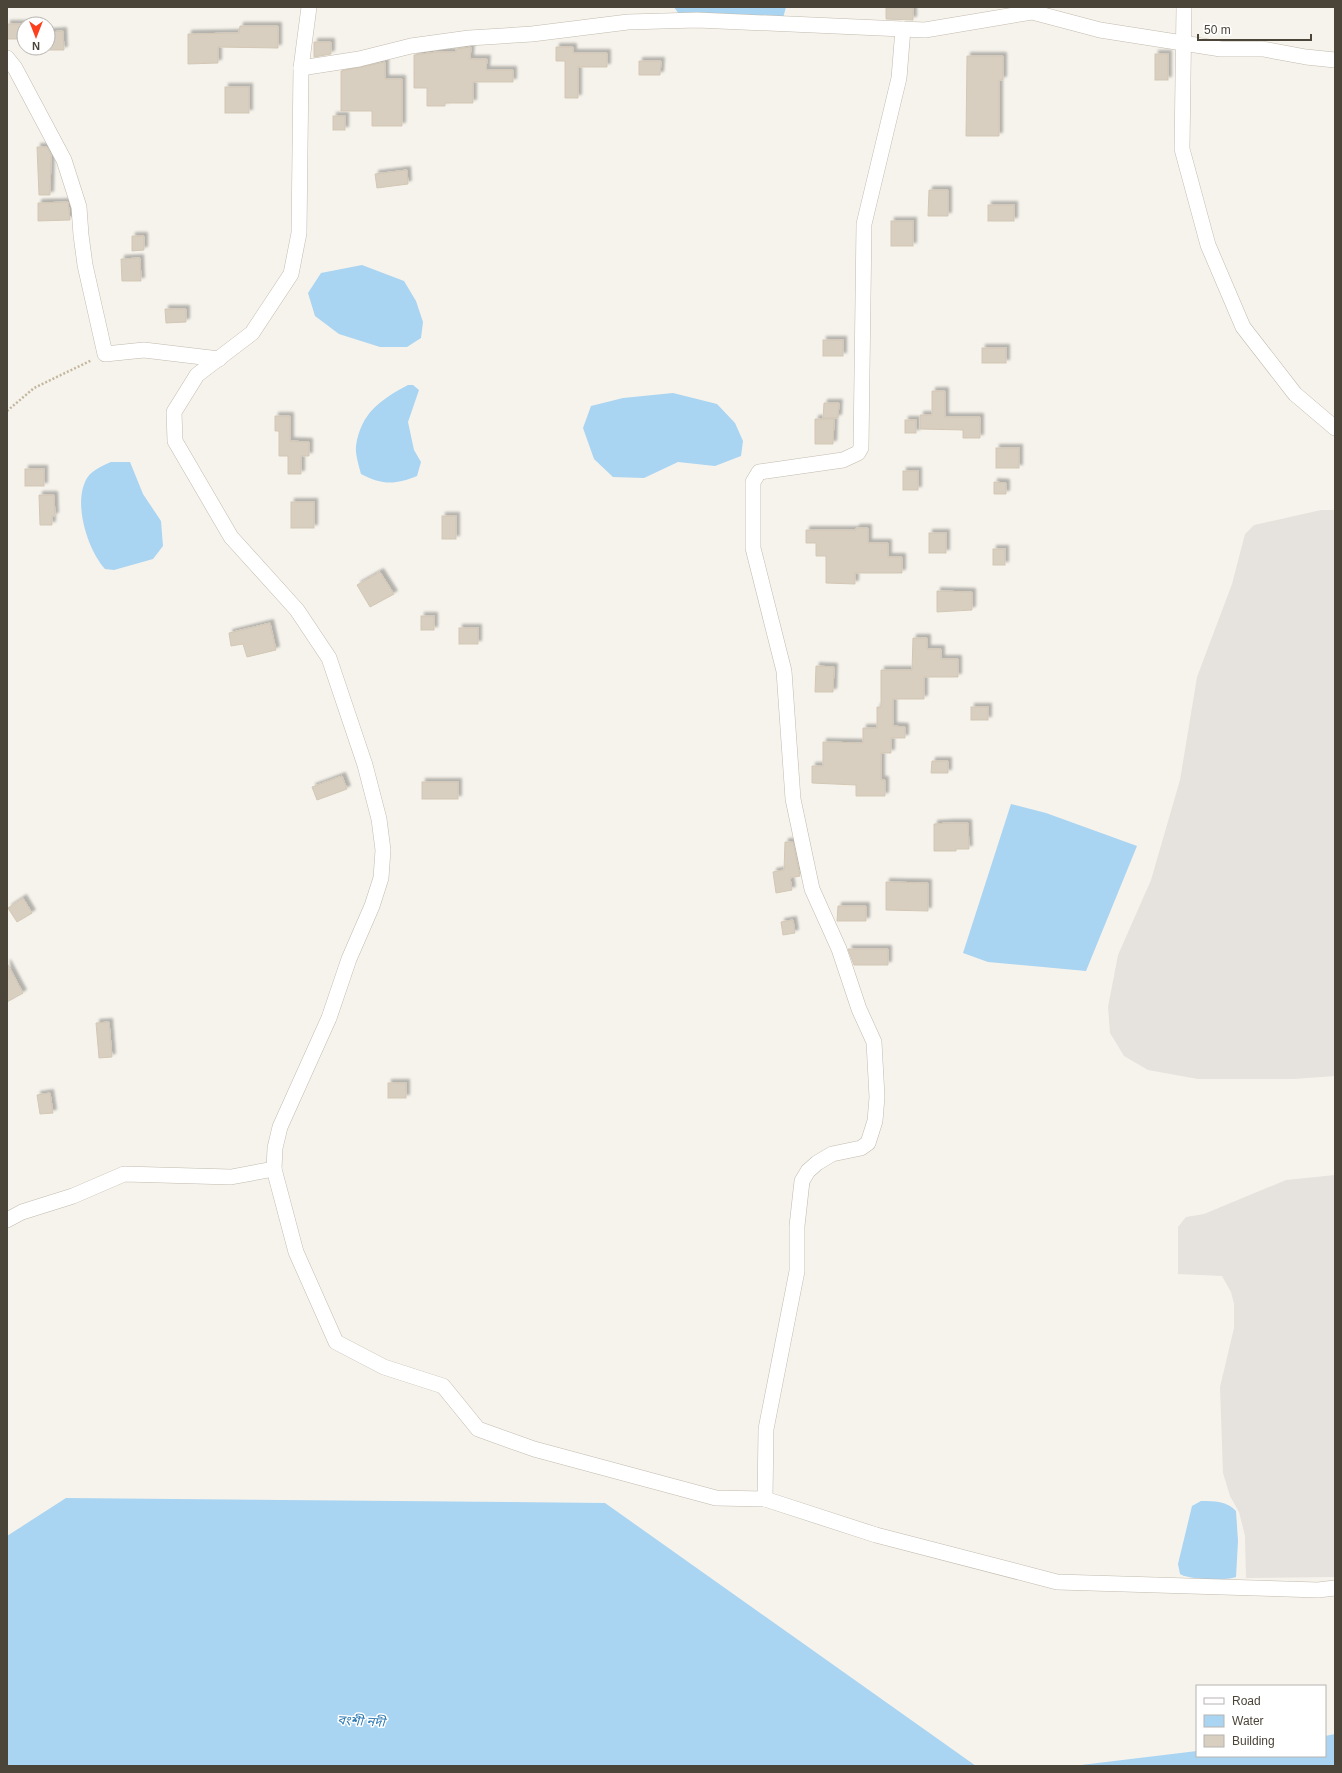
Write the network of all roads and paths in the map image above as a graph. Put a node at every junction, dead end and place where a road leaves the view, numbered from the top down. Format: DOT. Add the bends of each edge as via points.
graph roads {
  1 [pos="309,7"];
  2 [pos="1184,7"];
  3 [pos="902,29"];
  4 [pos="1184,43"];
  5 [pos="7,58"];
  6 [pos="1335,60"];
  7 [pos="301,68"];
  8 [pos="106,354"];
  9 [pos="218,359"];
  10 [pos="7,411"];
  11 [pos="1335,428"];
  12 [pos="274,1169"];
  13 [pos="7,1220"];
  14 [pos="765,1499"];
  15 [pos="1335,1588"];
  1 -- 7 [label="street"];
  2 -- 4 [label="street"];
  3 -- 4 [label="street" via="925,30 1032,12 1100,30"];
  3 -- 7 [label="street" via="697,20 628,22 411,46 359,59"];
  3 -- 14 [label="street" via="899,78 864,224 861,448 858,453 843,460 759,472 753,482 754,548 784,671 796,814 812,889 839,949 859,1009 874,1042 877,1096 875,1121 868,1143 860,1148 832,1154 808,1171 802,1181 797,1226 797,1271 766,1429"];
  4 -- 6 [label="street" via="1221,49 1263,49"];
  4 -- 11 [label="street" via="1182,148 1208,245 1243,327 1295,394"];
  5 -- 8 [label="street" via="15,68 64,160 79,207 85,265"];
  7 -- 9 [label="street" via="299,234 291,274 252,333"];
  8 -- 9 [label="street" via="144,350"];
  8 -- 10 [label="path" via="34,388"];
  9 -- 12 [label="street" via="197,375 174,412 175,441 231,537 297,610 329,658 366,765 384,850 381,878 372,906 349,959 329,1018 280,1127"];
  12 -- 13 [label="street" via="232,1177 124,1174"];
  12 -- 14 [label="street" via="296,1252 336,1342 384,1367 444,1386 478,1429 534,1449 716,1498"];
  14 -- 15 [label="street" via="876,1534 1057,1582 1318,1590"];
}
